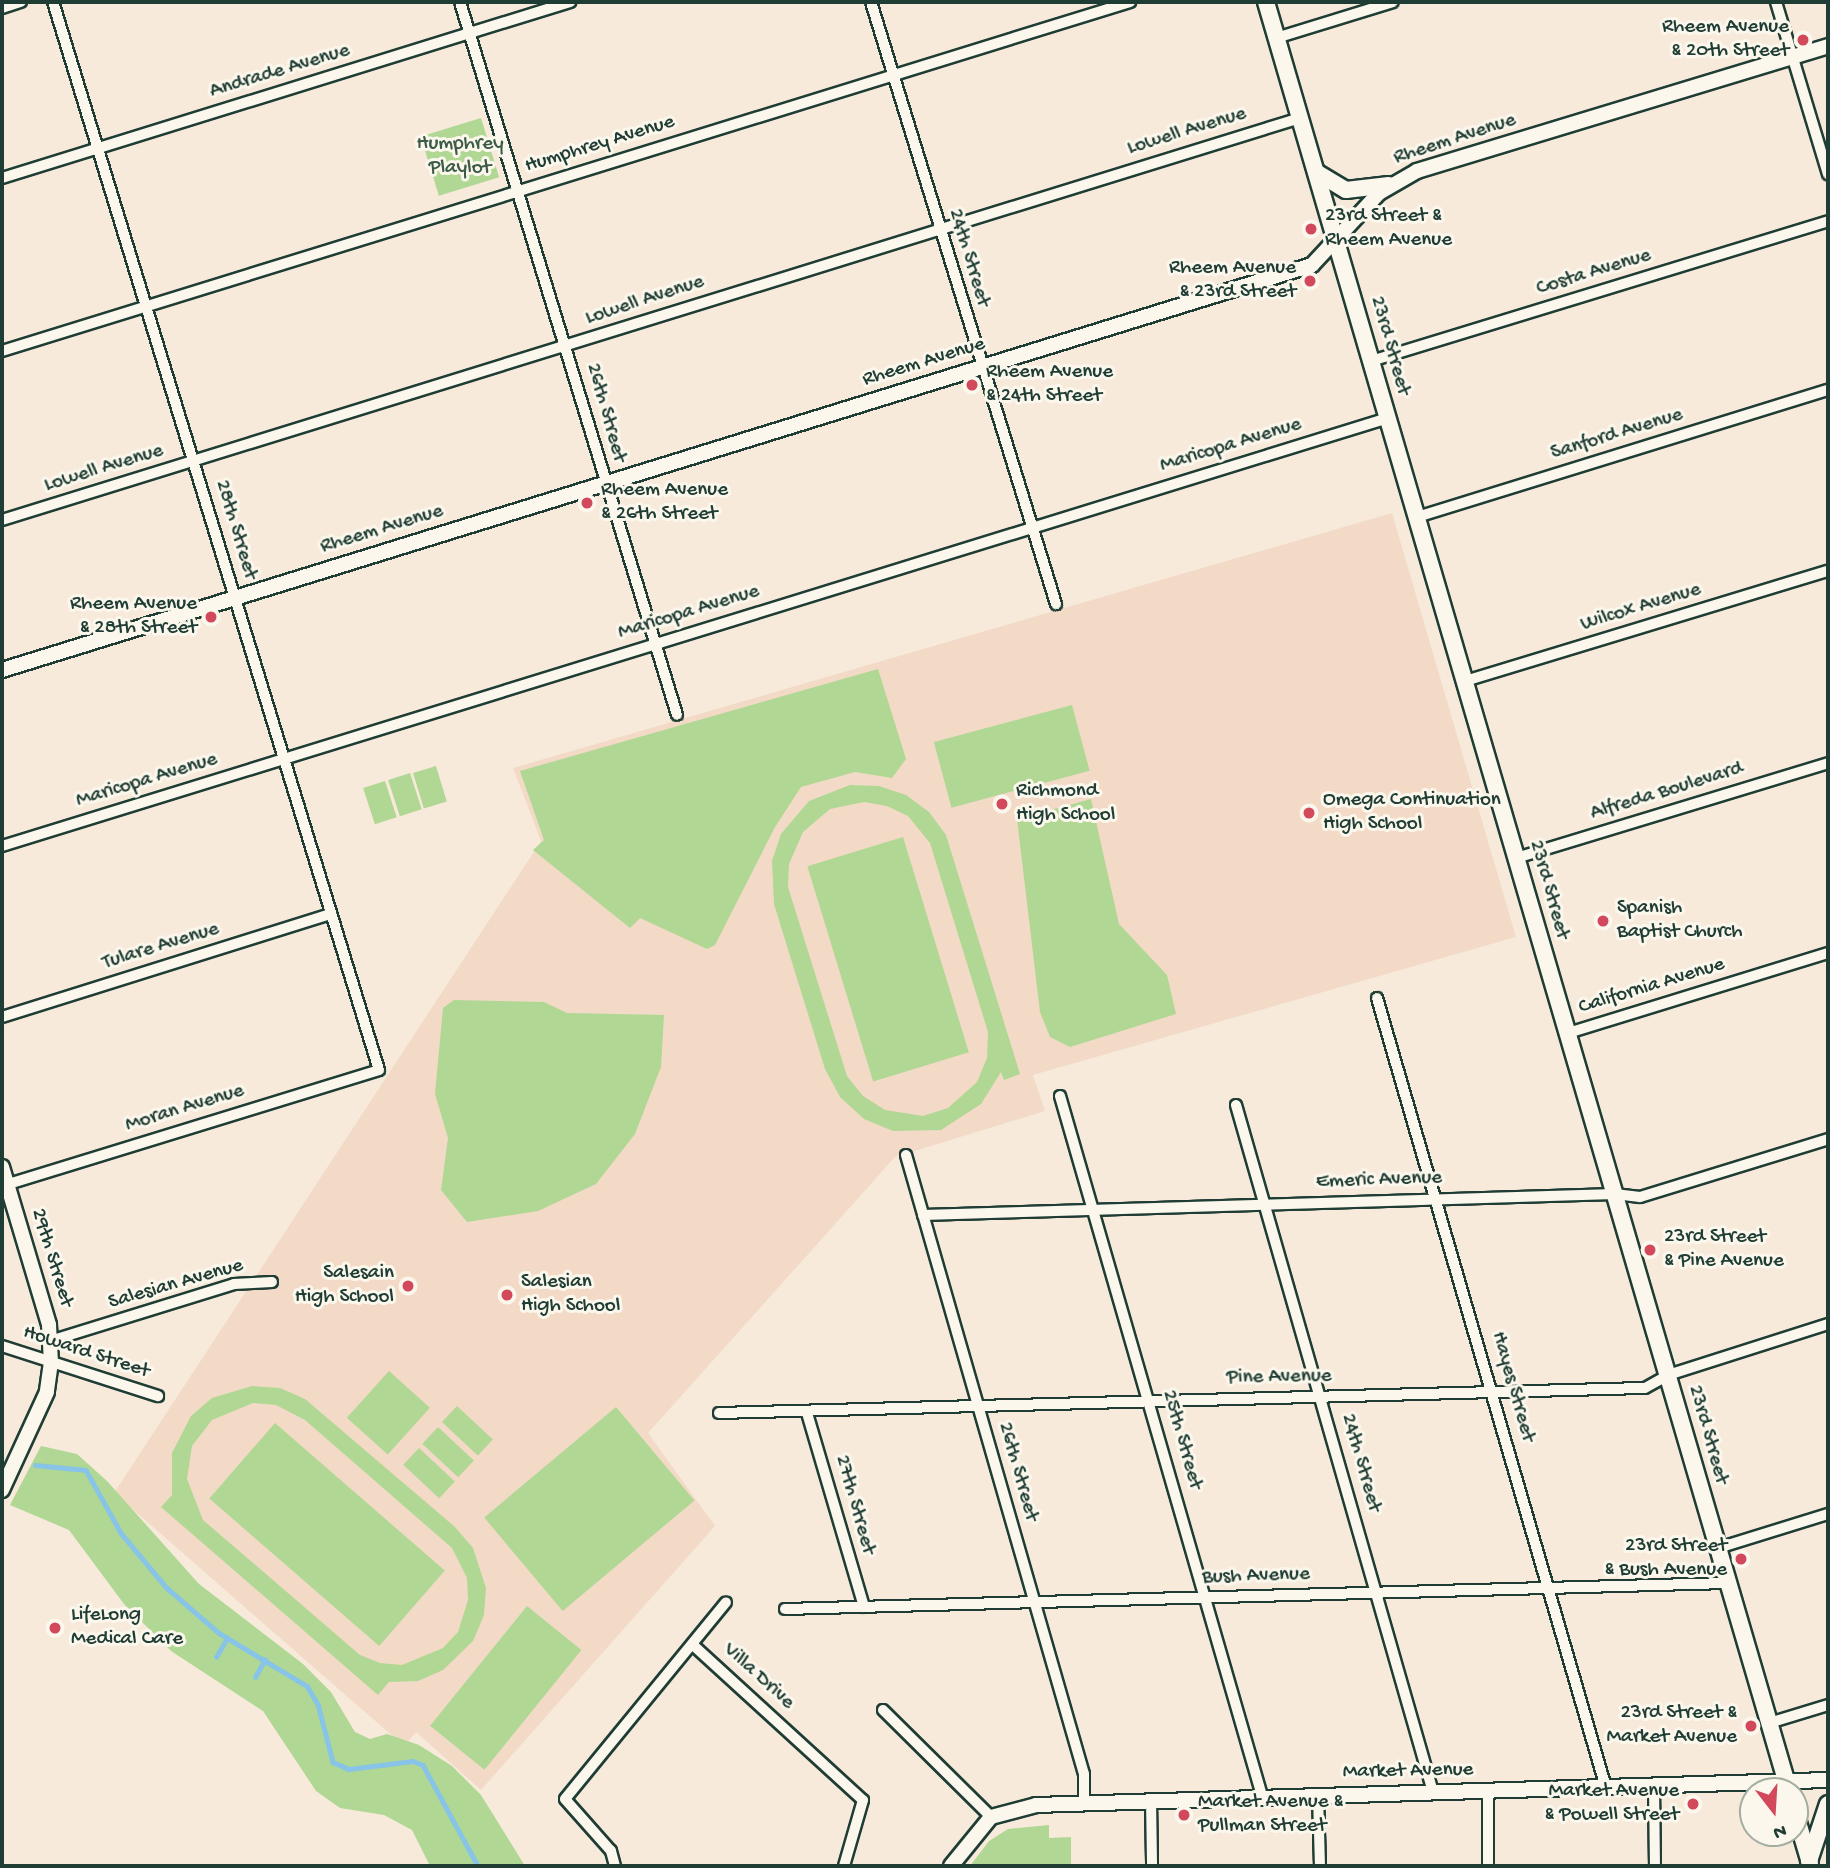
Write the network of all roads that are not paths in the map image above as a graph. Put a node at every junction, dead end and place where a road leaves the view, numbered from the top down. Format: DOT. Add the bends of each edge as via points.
graph roads {
  1 [pos="21,2"];
  2 [pos="53,2"];
  3 [pos="460,2"];
  4 [pos="570,2"];
  5 [pos="872,2"];
  6 [pos="1130,2"];
  7 [pos="1266,2"];
  8 [pos="1393,2"];
  9 [pos="1776,2"];
  10 [pos="2,8"];
  11 [pos="470,33"];
  12 [pos="1276,38"];
  13 [pos="1828,46"];
  14 [pos="1792,57"];
  15 [pos="894,75"];
  16 [pos="1300,118"];
  17 [pos="97,149"];
  18 [pos="1316,172"];
  19 [pos="1828,174"];
  20 [pos="2,178"];
  21 [pos="1389,185"];
  22 [pos="520,190"];
  23 [pos="1828,221"];
  24 [pos="939,228"];
  25 [pos="1335,239"];
  26 [pos="147,306"];
  27 [pos="566,347"];
  28 [pos="2,351"];
  29 [pos="1371,361"];
  30 [pos="981,367"];
  31 [pos="1828,390"];
  32 [pos="1388,418"];
  33 [pos="194,462"];
  34 [pos="605,483"];
  35 [pos="1417,517"];
  36 [pos="2,520"];
  37 [pos="1033,527"];
  38 [pos="1828,571"];
  39 [pos="235,598"];
  40 [pos="1056,604"];
  41 [pos="656,643"];
  42 [pos="2,670"];
  43 [pos="1465,681"];
  44 [pos="677,715"];
  45 [pos="285,758"];
  46 [pos="1828,763"];
  47 [pos="2,846"];
  48 [pos="1517,858"];
  49 [pos="331,914"];
  50 [pos="1828,953"];
  51 [pos="1377,998"];
  52 [pos="2,1017"];
  53 [pos="1568,1033"];
  54 [pos="379,1070"];
  55 [pos="1060,1096"];
  56 [pos="1237,1105"];
  57 [pos="1828,1139"];
  58 [pos="906,1155"];
  59 [pos="2,1167"];
  60 [pos="4,1185"];
  61 [pos="1615,1194"];
  62 [pos="1436,1199"];
  63 [pos="1265,1204"];
  64 [pos="1093,1209"];
  65 [pos="923,1215"];
  66 [pos="272,1282"];
  67 [pos="1828,1324"];
  68 [pos="50,1341"];
  69 [pos="2,1346"];
  70 [pos="51,1362"];
  71 [pos="1668,1375"];
  72 [pos="1493,1392"];
  73 [pos="158,1396"];
  74 [pos="1321,1396"];
  75 [pos="1149,1401"];
  76 [pos="978,1405"];
  77 [pos="719,1413"];
  78 [pos="807,1413"];
  79 [pos="2,1490"];
  80 [pos="1828,1514"];
  81 [pos="1718,1548"];
  82 [pos="1728,1583"];
  83 [pos="1551,1588"];
  84 [pos="1378,1593"];
  85 [pos="1207,1598"];
  86 [pos="726,1602"];
  87 [pos="1035,1603"];
  88 [pos="864,1607"];
  89 [pos="785,1609"];
  90 [pos="693,1645"];
  91 [pos="1828,1705"];
  92 [pos="883,1710"];
  93 [pos="1769,1723"];
  94 [pos="1785,1777"];
  95 [pos="1828,1780"];
  96 [pos="1809,1783"];
  97 [pos="1654,1786"];
  98 [pos="1739,1786"];
  99 [pos="1606,1788"];
  100 [pos="1488,1791"];
  101 [pos="1433,1792"];
  102 [pos="1318,1795"];
  103 [pos="1262,1796"];
  104 [pos="1151,1800"];
  105 [pos="1084,1801"];
  106 [pos="1828,1804"];
  107 [pos="991,1817"];
  108 [pos="1810,1863"];
  109 [pos="615,1866"];
  110 [pos="844,1866"];
  111 [pos="951,1866"];
  112 [pos="1152,1866"];
  113 [pos="1320,1866"];
  114 [pos="1488,1866"];
  115 [pos="1655,1866"];
  1 -- 10 [label="street"];
  2 -- 17 [label="street, 28th Street"];
  3 -- 11 [label="street, 26th Street"];
  4 -- 11 [label="street, Andrade Avenue"];
  5 -- 15 [label="street, 24th Street"];
  6 -- 15 [label="street, Humphrey Avenue"];
  7 -- 12 [label="main road, 23rd Street"];
  8 -- 12 [label="street"];
  9 -- 14 [label="street"];
  11 -- 17 [label="street, Andrade Avenue"];
  11 -- 22 [label="street, 26th Street"];
  12 -- 16 [label="main road, 23rd Street"];
  13 -- 14 [label="street, Rheem Avenue"];
  14 -- 19 [label="street"];
  14 -- 21 [label="street, Rheem Avenue" via="1417,171"];
  15 -- 22 [label="street, Humphrey Avenue"];
  15 -- 24 [label="street, 24th Street"];
  16 -- 18 [label="main road, 23rd Street"];
  16 -- 24 [label="street, Lowell Avenue"];
  17 -- 20 [label="street, Andrade Avenue"];
  17 -- 26 [label="street, 28th Street"];
  18 -- 21 [label="main road" via="1346,190"];
  18 -- 25 [label="main road, 23rd Street"];
  21 -- 25 [label="street, Rheem Avenue"];
  22 -- 26 [label="street, Humphrey Avenue"];
  22 -- 27 [label="street, 26th Street"];
  23 -- 29 [label="street, Costa Avenue"];
  24 -- 27 [label="street, Lowell Avenue"];
  24 -- 30 [label="street, 24th Street"];
  25 -- 29 [label="main road, 23rd Street"];
  25 -- 30 [label="street, Rheem Avenue" via="1312,265"];
  26 -- 28 [label="street, Humphrey Avenue"];
  26 -- 33 [label="street, 28th Street"];
  27 -- 33 [label="street, Lowell Avenue"];
  27 -- 34 [label="street, 26th Street"];
  29 -- 32 [label="main road, 23rd Street"];
  30 -- 34 [label="street, Rheem Avenue"];
  30 -- 37 [label="street, 24th Street"];
  31 -- 35 [label="street, Sanford Avenue"];
  32 -- 35 [label="main road, 23rd Street"];
  32 -- 37 [label="street, Maricopa Avenue"];
  33 -- 36 [label="street, Lowell Avenue"];
  33 -- 39 [label="street, 28th Street"];
  34 -- 39 [label="street, Rheem Avenue"];
  34 -- 41 [label="street, 26th Street"];
  35 -- 43 [label="main road, 23rd Street"];
  37 -- 40 [label="street, 24th Street"];
  37 -- 41 [label="street, Maricopa Avenue"];
  38 -- 43 [label="street, Wilcox Avenue"];
  39 -- 42 [label="street, Rheem Avenue"];
  39 -- 45 [label="street, 28th Street"];
  41 -- 44 [label="street, 26th Street"];
  41 -- 45 [label="street, Maricopa Avenue"];
  43 -- 48 [label="main road, 23rd Street"];
  45 -- 47 [label="street, Maricopa Avenue"];
  45 -- 49 [label="street, 28th Street"];
  46 -- 48 [label="street, Alfreda Boulevard"];
  48 -- 53 [label="main road, 23rd Street"];
  49 -- 52 [label="street, Tulare Avenue"];
  49 -- 54 [label="street, 28th Street"];
  50 -- 53 [label="street, California Avenue"];
  51 -- 62 [label="street, Hayes Street"];
  53 -- 61 [label="main road, 23rd Street"];
  54 -- 60 [label="street, Moran Avenue"];
  55 -- 64 [label="street, 25th Street"];
  56 -- 63 [label="street, 24th Street"];
  57 -- 61 [label="street, Emeric Avenue" via="1640,1197"];
  58 -- 65 [label="street, 26th Street"];
  59 -- 60 [label="street, 29th Street"];
  60 -- 68 [label="street, 29th Street"];
  61 -- 62 [label="street, Emeric Avenue"];
  61 -- 71 [label="main road, 23rd Street"];
  62 -- 63 [label="street, Emeric Avenue"];
  62 -- 72 [label="street, Hayes Street"];
  63 -- 64 [label="street, Emeric Avenue"];
  63 -- 74 [label="street, 24th Street"];
  64 -- 65 [label="street, Emeric Avenue"];
  64 -- 75 [label="street, 25th Street"];
  65 -- 76 [label="street, 26th Street"];
  66 -- 68 [label="street, Salesian Avenue" via="234,1284"];
  67 -- 71 [label="street, Pine Avenue"];
  68 -- 70 [label="street, 29th Street"];
  69 -- 70 [label="street, Howard Street"];
  70 -- 73 [label="street, Howard Street"];
  70 -- 79 [label="street, 29th Street" via="47,1392"];
  71 -- 72 [label="street, Pine Avenue" via="1645,1388"];
  71 -- 81 [label="main road, 23rd Street"];
  72 -- 74 [label="street, Pine Avenue"];
  72 -- 83 [label="street, Hayes Street"];
  74 -- 75 [label="street, Pine Avenue"];
  74 -- 84 [label="street, 24th Street"];
  75 -- 76 [label="street, Pine Avenue"];
  75 -- 85 [label="street, 25th Street"];
  76 -- 78 [label="street, Pine Avenue"];
  76 -- 87 [label="street, 26th Street"];
  77 -- 78 [label="street, Pine Avenue"];
  78 -- 88 [label="street, 27th Street"];
  80 -- 81 [label="street"];
  81 -- 82 [label="main road, 23rd Street"];
  82 -- 83 [label="street, Bush Avenue"];
  82 -- 93 [label="main road, 23rd Street"];
  83 -- 84 [label="street, Bush Avenue"];
  83 -- 99 [label="street, Hayes Street"];
  84 -- 85 [label="street, Bush Avenue"];
  84 -- 101 [label="street, 24th Street"];
  85 -- 87 [label="street, Bush Avenue"];
  85 -- 103 [label="street, 25th Street"];
  86 -- 90 [label="street"];
  87 -- 88 [label="street, Bush Avenue"];
  87 -- 105 [label="street, 26th Street" via="1084,1774"];
  88 -- 89 [label="street, Bush Avenue"];
  90 -- 109 [label="street, Villa Drive" via="565,1799 611,1851"];
  90 -- 110 [label="street, Villa Drive" via="863,1800"];
  91 -- 93 [label="street"];
  92 -- 107 [label="street"];
  93 -- 94 [label="main road, 23rd Street"];
  95 -- 96 [label="street, Market Avenue"];
  97 -- 98 [label="street, Market Avenue"];
  97 -- 99 [label="street, Market Avenue"];
  97 -- 115 [label="street"];
  99 -- 100 [label="street, Market Avenue"];
  100 -- 101 [label="street, Market Avenue"];
  100 -- 114 [label="street"];
  101 -- 102 [label="street, Market Avenue"];
  102 -- 103 [label="street, Market Avenue"];
  102 -- 113 [label="street"];
  103 -- 104 [label="street, Market Avenue"];
  104 -- 105 [label="street, Market Avenue"];
  104 -- 112 [label="street"];
  105 -- 107 [label="street, Market Avenue" via="1036,1805"];
  106 -- 108 [label="main road"];
  107 -- 111 [label="street"];
}
